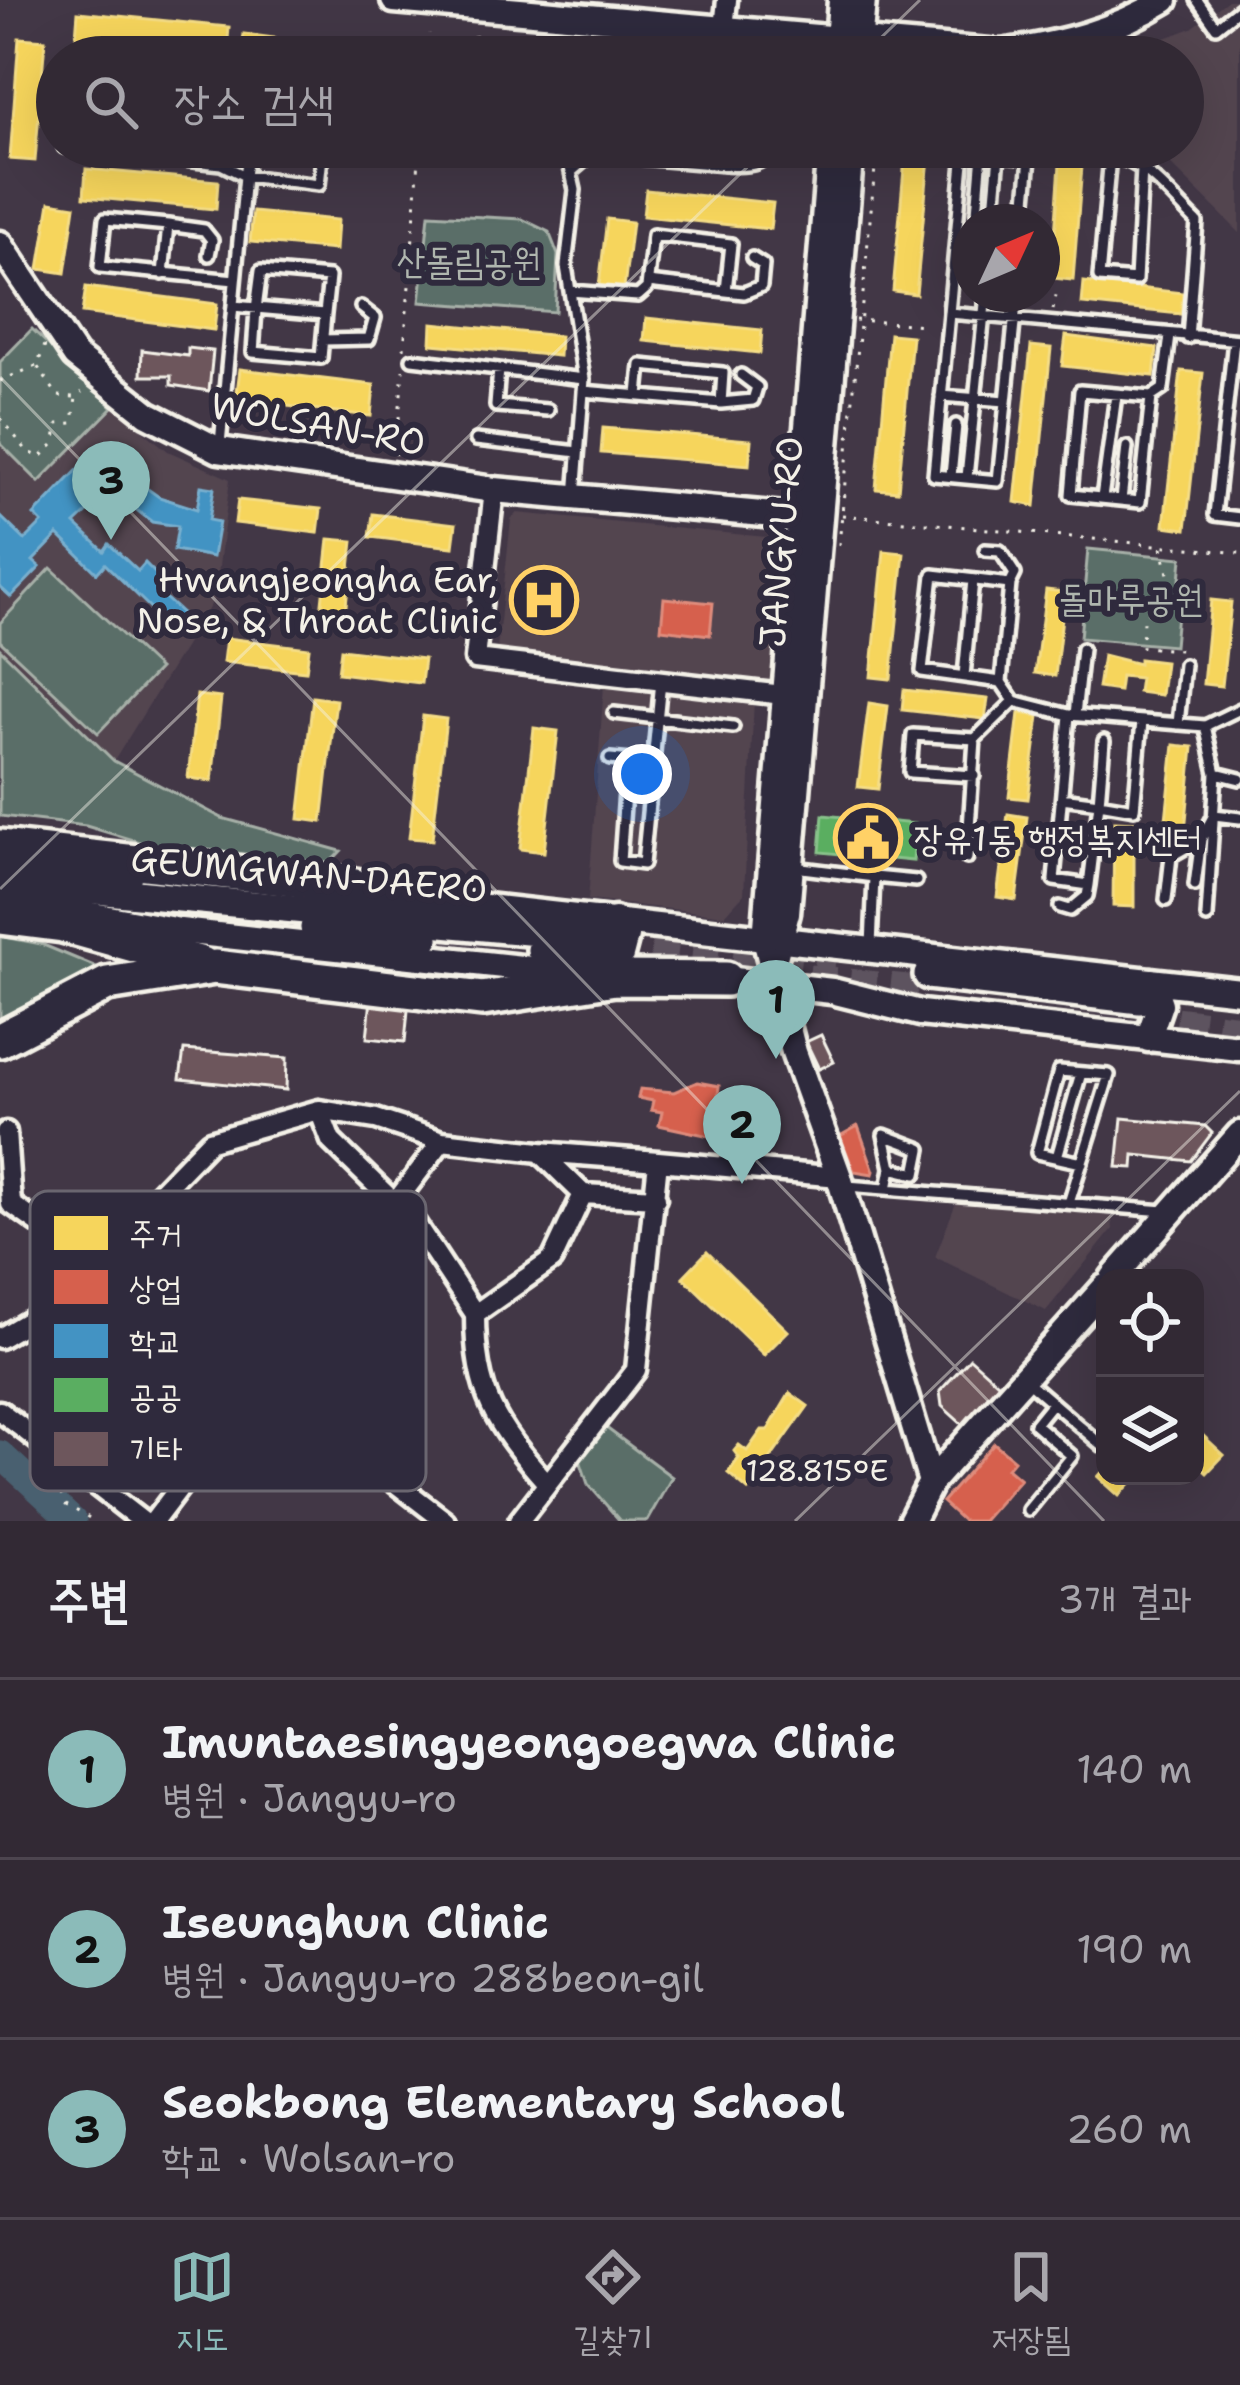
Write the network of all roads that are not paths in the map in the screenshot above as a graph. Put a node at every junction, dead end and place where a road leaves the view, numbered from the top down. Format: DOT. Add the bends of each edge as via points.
graph roads {
  1 [pos="394,0"];
  2 [pos="727,0"];
  3 [pos="842,0"];
  4 [pos="863,0"];
  5 [pos="1165,0"];
  6 [pos="1197,0"];
  7 [pos="1240,8"];
  8 [pos="724,28"];
  9 [pos="774,36"];
  10 [pos="846,36"];
  11 [pos="852,36"];
  12 [pos="1087,36"];
  13 [pos="228,168"];
  14 [pos="246,168"];
  15 [pos="321,168"];
  16 [pos="568,168"];
  17 [pos="575,168"];
  18 [pos="830,168"];
  19 [pos="849,168"];
  20 [pos="963,168"];
  21 [pos="980,168"];
  22 [pos="998,168"];
  23 [pos="1029,168"];
  24 [pos="1108,168"];
  25 [pos="1142,169"];
  26 [pos="571,172"];
  27 [pos="245,176"];
  28 [pos="977,204"];
  29 [pos="995,204"];
  30 [pos="1026,204"];
  31 [pos="168,224"];
  32 [pos="0,244"];
  33 [pos="209,255"];
  34 [pos="752,258"];
  35 [pos="163,274"];
  36 [pos="235,280"];
  37 [pos="648,282"];
  38 [pos="726,291"];
  39 [pos="570,292"];
  40 [pos="233,306"];
  41 [pos="361,308"];
  42 [pos="256,309"];
  43 [pos="984,312"];
  44 [pos="1015,312"];
  45 [pos="950,313"];
  46 [pos="325,314"];
  47 [pos="983,317"];
  48 [pos="1014,320"];
  49 [pos="1170,336"];
  50 [pos="1188,338"];
  51 [pos="323,340"];
  52 [pos="1237,340"];
  53 [pos="412,359"];
  54 [pos="499,369"];
  55 [pos="741,376"];
  56 [pos="584,385"];
  57 [pos="638,395"];
  58 [pos="941,395"];
  59 [pos="1116,395"];
  60 [pos="1151,397"];
  61 [pos="976,398"];
  62 [pos="1006,400"];
  63 [pos="721,403"];
  64 [pos="548,410"];
  65 [pos="1224,422"];
  66 [pos="956,425"];
  67 [pos="1240,425"];
  68 [pos="476,440"];
  69 [pos="1127,447"];
  70 [pos="219,450"];
  71 [pos="578,452"];
  72 [pos="951,476"];
  73 [pos="967,477"];
  74 [pos="494,490"];
  75 [pos="575,497"];
  76 [pos="1102,498"];
  77 [pos="1121,500"];
  78 [pos="824,516"];
  79 [pos="1240,518"];
  80 [pos="985,550"];
  81 [pos="973,580"];
  82 [pos="1010,584"];
  83 [pos="1082,649"];
  84 [pos="1181,664"];
  85 [pos="964,676"];
  86 [pos="661,681"];
  87 [pos="1001,682"];
  88 [pos="783,695"];
  89 [pos="1014,701"];
  90 [pos="1240,710"];
  91 [pos="614,713"];
  92 [pos="1072,715"];
  93 [pos="658,720"];
  94 [pos="1142,721"];
  95 [pos="1178,724"];
  96 [pos="1205,725"];
  97 [pos="733,727"];
  98 [pos="975,739"];
  99 [pos="1104,741"];
  100 [pos="610,759"];
  101 [pos="653,763"];
  102 [pos="1216,773"];
  103 [pos="974,776"];
  104 [pos="1240,779"];
  105 [pos="650,794"];
  106 [pos="1062,798"];
  107 [pos="1099,803"];
  108 [pos="1214,815"];
  109 [pos="1240,818"];
  110 [pos="1201,839"];
  111 [pos="0,847"];
  112 [pos="967,858"];
  113 [pos="788,867"];
  114 [pos="0,869"];
  115 [pos="874,877"];
  116 [pos="916,881"];
  117 [pos="1089,885"];
  118 [pos="1195,885"];
  119 [pos="379,895"];
  120 [pos="3,898"];
  121 [pos="1166,900"];
  122 [pos="1060,907"];
  123 [pos="1207,917"];
  124 [pos="773,941"];
  125 [pos="612,949"];
  126 [pos="871,952"];
  127 [pos="215,968"];
  128 [pos="775,977"];
  129 [pos="726,979"];
  130 [pos="926,984"];
  131 [pos="1240,991"];
  132 [pos="1144,1009"];
  133 [pos="0,1040"];
  134 [pos="1240,1048"];
  135 [pos="1081,1073"];
  136 [pos="319,1110"];
  137 [pos="6,1132"];
  138 [pos="1240,1134"];
  139 [pos="442,1141"];
  140 [pos="540,1152"];
  141 [pos="1057,1157"];
  142 [pos="658,1161"];
  143 [pos="1082,1162"];
  144 [pos="892,1168"];
  145 [pos="840,1181"];
  146 [pos="887,1189"];
  147 [pos="160,1191"];
  148 [pos="383,1191"];
  149 [pos="403,1191"];
  150 [pos="583,1194"];
  151 [pos="656,1198"];
  152 [pos="1070,1203"];
  153 [pos="1173,1211"];
  154 [pos="30,1217"];
  155 [pos="426,1245"];
  156 [pos="1121,1269"];
  157 [pos="1096,1297"];
  158 [pos="476,1315"];
  159 [pos="30,1320"];
  160 [pos="0,1338"];
  161 [pos="1023,1378"];
  162 [pos="1052,1403"];
  163 [pos="0,1412"];
  164 [pos="30,1436"];
  165 [pos="1096,1440"];
  166 [pos="546,1482"];
  167 [pos="932,1482"];
  168 [pos="102,1491"];
  169 [pos="176,1491"];
  170 [pos="406,1491"];
  171 [pos="1028,1510"];
  172 [pos="142,1521"];
  173 [pos="154,1521"];
  174 [pos="445,1521"];
  175 [pos="519,1521"];
  176 [pos="911,1521"];
  1 -- 8 [label="main road"];
  2 -- 8 [label="street"];
  3 -- 10 [label="main road"];
  4 -- 11 [label="main road"];
  5 -- 12 [label="main road"];
  6 -- 7 [label="lane" via="1216,27"];
  8 -- 9 [label="main road"];
  13 -- 27 [label="lane"];
  14 -- 27 [label="lane"];
  15 -- 27 [label="lane" via="319,185"];
  16 -- 26 [label="lane"];
  17 -- 26 [label="lane"];
  18 -- 78 [label="main road, JANGYU-RO"];
  19 -- 78 [label="main road, JANGYU-RO"];
  20 -- 45 [label="lane"];
  21 -- 28 [label="lane"];
  22 -- 29 [label="lane"];
  23 -- 30 [label="lane"];
  24 -- 25 [label="lane" via="1099,277 1136,280"];
  25 -- 50 [label="lane" via="1197,222"];
  26 -- 39 [label="lane"];
  27 -- 36 [label="lane"];
  31 -- 33 [label="lane" via="204,230"];
  31 -- 35 [label="lane"];
  31 -- 35 [label="lane" via="105,219 100,267"];
  32 -- 70 [label="main road, WOLSAN-RO" via="75,356 148,414"];
  34 -- 38 [label="lane" via="763,265 761,286"];
  35 -- 36 [label="lane"];
  36 -- 40 [label="lane"];
  37 -- 38 [label="lane"];
  37 -- 38 [label="lane" via="653,236 731,244"];
  37 -- 39 [label="lane" via="638,296"];
  39 -- 56 [label="lane"];
  40 -- 42 [label="lane"];
  40 -- 70 [label="lane"];
  41 -- 51 [label="lane" via="375,318 369,339"];
  42 -- 46 [label="lane"];
  42 -- 46 [label="lane" via="261,271 329,277"];
  42 -- 51 [label="lane" via="253,352 321,358"];
  43 -- 47 [label="lane"];
  44 -- 48 [label="lane"];
  45 -- 47 [label="lane"];
  45 -- 58 [label="lane"];
  46 -- 51 [label="lane"];
  47 -- 48 [label="lane"];
  47 -- 61 [label="lane"];
  48 -- 49 [label="lane"];
  48 -- 62 [label="lane"];
  49 -- 50 [label="lane"];
  49 -- 60 [label="lane" via="1163,388"];
  50 -- 52 [label="lane"];
  52 -- 65 [label="lane"];
  53 -- 54 [label="lane"];
  54 -- 56 [label="lane"];
  54 -- 64 [label="lane" via="496,406"];
  55 -- 63 [label="lane" via="757,387 753,400"];
  56 -- 57 [label="lane"];
  56 -- 71 [label="lane"];
  57 -- 63 [label="lane"];
  57 -- 63 [label="lane" via="641,365 703,370 723,373"];
  58 -- 61 [label="lane"];
  58 -- 72 [label="lane" via="934,475"];
  59 -- 60 [label="lane"];
  59 -- 76 [label="lane"];
  59 -- 76 [label="lane" via="1080,392 1070,495"];
  60 -- 77 [label="lane" via="1140,502"];
  61 -- 62 [label="lane"];
  61 -- 73 [label="lane"];
  62 -- 73 [label="lane" via="998,481"];
  65 -- 67 [label="lane"];
  65 -- 79 [label="lane" via="1215,514"];
  66 -- 72 [label="lane"];
  68 -- 71 [label="lane"];
  69 -- 77 [label="lane"];
  70 -- 74 [label="main road, WOLSAN-RO"];
  71 -- 75 [label="lane"];
  72 -- 73 [label="lane"];
  74 -- 75 [label="main road, WOLSAN-RO"];
  74 -- 86 [label="street" via="475,659"];
  75 -- 78 [label="main road, WOLSAN-RO"];
  76 -- 77 [label="lane"];
  78 -- 88 [label="main road, JANGYU-RO"];
  78 -- 113 [label="main road, JANGYU-RO"];
  80 -- 82 [label="lane" via="1011,561"];
  81 -- 82 [label="lane"];
  81 -- 85 [label="lane"];
  81 -- 85 [label="lane" via="933,574 922,671"];
  82 -- 87 [label="lane"];
  83 -- 92 [label="lane"];
  84 -- 95 [label="lane"];
  85 -- 87 [label="lane"];
  86 -- 88 [label="street"];
  86 -- 93 [label="lane"];
  87 -- 89 [label="lane"];
  88 -- 124 [label="main road, JANGYU-RO"];
  89 -- 92 [label="lane"];
  89 -- 98 [label="lane"];
  90 -- 96 [label="lane"];
  91 -- 93 [label="lane"];
  92 -- 94 [label="lane"];
  92 -- 106 [label="lane"];
  93 -- 97 [label="lane"];
  93 -- 101 [label="lane"];
  94 -- 95 [label="lane"];
  94 -- 107 [label="lane" via="1134,809"];
  95 -- 96 [label="lane"];
  96 -- 102 [label="lane"];
  98 -- 103 [label="lane"];
  98 -- 103 [label="lane" via="914,735 910,772"];
  99 -- 107 [label="lane"];
  100 -- 101 [label="lane"];
  101 -- 105 [label="lane"];
  102 -- 104 [label="lane"];
  102 -- 108 [label="lane"];
  103 -- 112 [label="lane"];
  105 -- 105 [label="lane" via="644,863 620,861 626,792"];
  106 -- 107 [label="lane"];
  106 -- 117 [label="lane" via="1054,880"];
  107 -- 117 [label="lane"];
  108 -- 109 [label="lane"];
  108 -- 110 [label="lane"];
  108 -- 123 [label="lane"];
  110 -- 118 [label="lane"];
  110 -- 121 [label="lane" via="1171,856"];
  111 -- 119 [label="highway"];
  113 -- 115 [label="lane"];
  113 -- 124 [label="main road, JANGYU-RO"];
  114 -- 119 [label="main road"];
  115 -- 116 [label="lane"];
  115 -- 126 [label="lane"];
  117 -- 122 [label="lane" via="1080,905"];
  119 -- 125 [label="main road"];
  120 -- 125 [label="main road, GEUMGWAN-DAERO"];
  120 -- 127 [label="highway" via="62,926"];
  124 -- 125 [label="main road"];
  124 -- 126 [label="main road"];
  124 -- 128 [label="main road"];
  125 -- 127 [label="highway" via="482,999"];
  125 -- 129 [label="highway"];
  126 -- 130 [label="main road"];
  127 -- 133 [label="highway" via="107,984"];
  128 -- 129 [label="main road"];
  128 -- 130 [label="main road" via="832,992"];
  128 -- 145 [label="main road"];
  130 -- 132 [label="main road"];
  131 -- 132 [label="main road"];
  132 -- 134 [label="main road"];
  135 -- 141 [label="lane"];
  135 -- 141 [label="lane" via="1058,1071 1037,1153"];
  135 -- 143 [label="lane" via="1109,1075"];
  136 -- 139 [label="street"];
  136 -- 147 [label="street" via="210,1141"];
  136 -- 148 [label="street" via="331,1141"];
  137 -- 154 [label="street" via="11,1204"];
  138 -- 153 [label="main road"];
  139 -- 140 [label="street"];
  139 -- 149 [label="street"];
  140 -- 142 [label="street"];
  140 -- 150 [label="street"];
  141 -- 143 [label="lane"];
  142 -- 145 [label="street"];
  142 -- 151 [label="street"];
  143 -- 152 [label="lane"];
  144 -- 144 [label="lane" via="884,1135 921,1149 916,1174"];
  144 -- 146 [label="lane"];
  145 -- 146 [label="lane"];
  145 -- 167 [label="main road"];
  146 -- 152 [label="lane"];
  150 -- 151 [label="street"];
  150 -- 158 [label="street" via="552,1260"];
  151 -- 166 [label="street" via="636,1370"];
  152 -- 153 [label="lane"];
  153 -- 156 [label="main road"];
  155 -- 158 [label="street"];
  157 -- 161 [label="main road"];
  158 -- 166 [label="street" via="475,1358 498,1427"];
  159 -- 160 [label="street"];
  161 -- 162 [label="lane"];
  161 -- 167 [label="main road"];
  162 -- 165 [label="lane"];
  162 -- 171 [label="lane" via="1035,1424 1072,1456"];
  163 -- 164 [label="street"];
  166 -- 175 [label="street"];
  167 -- 176 [label="main road"];
  168 -- 172 [label="street"];
  169 -- 173 [label="street"];
  170 -- 174 [label="street"];
}
